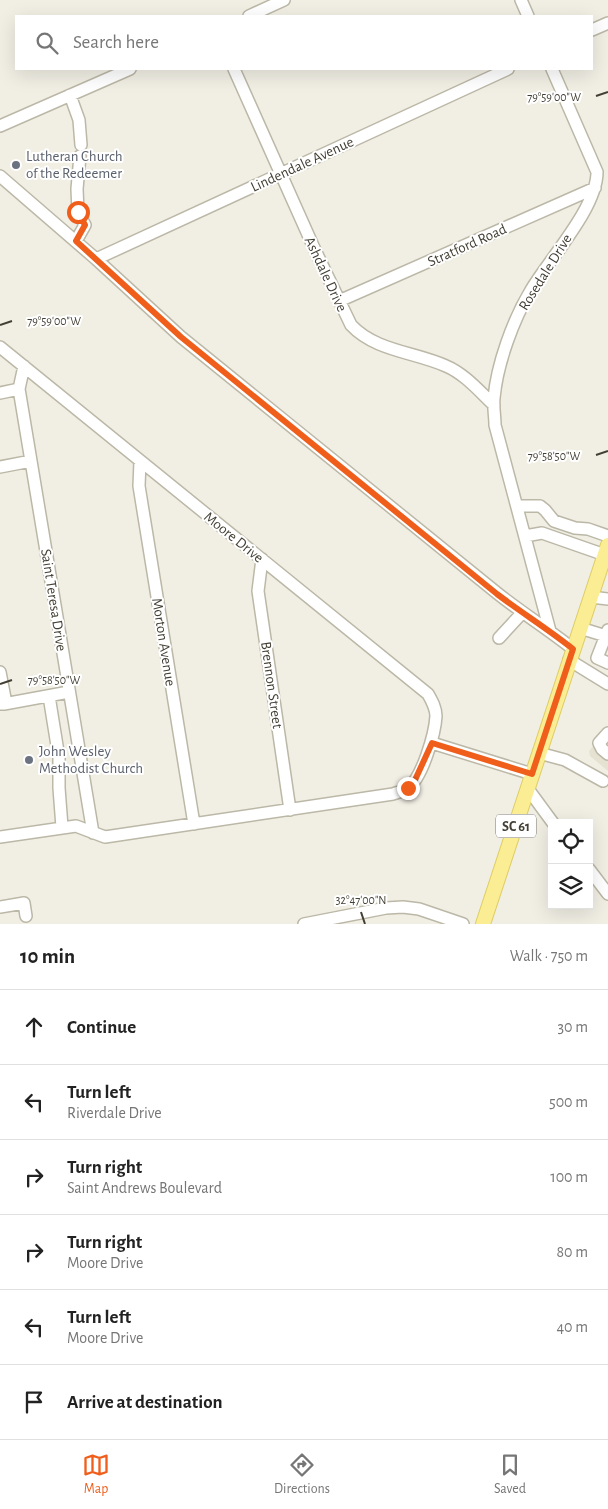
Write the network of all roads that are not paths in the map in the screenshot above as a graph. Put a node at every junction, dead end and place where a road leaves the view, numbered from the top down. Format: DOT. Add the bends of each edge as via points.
graph roads {
  1 [pos="284,0"];
  2 [pos="521,0"];
  3 [pos="250,15"];
  4 [pos="528,15"];
  5 [pos="608,23"];
  6 [pos="593,30"];
  7 [pos="128,70"];
  8 [pos="234,70"];
  9 [pos="506,70"];
  10 [pos="552,70"];
  11 [pos="70,96"];
  12 [pos="0,126"];
  13 [pos="281,173"];
  14 [pos="0,176"];
  15 [pos="595,188"];
  16 [pos="76,241"];
  17 [pos="96,259"];
  18 [pos="339,302"];
  19 [pos="0,347"];
  20 [pos="24,366"];
  21 [pos="19,389"];
  22 [pos="0,393"];
  23 [pos="494,405"];
  24 [pos="140,460"];
  25 [pos="31,461"];
  26 [pos="0,467"];
  27 [pos="517,506"];
  28 [pos="525,536"];
  29 [pos="607,547"];
  30 [pos="262,559"];
  31 [pos="603,577"];
  32 [pos="591,597"];
  33 [pos="608,599"];
  34 [pos="522,613"];
  35 [pos="580,628"];
  36 [pos="550,630"];
  37 [pos="499,638"];
  38 [pos="606,639"];
  39 [pos="571,654"];
  40 [pos="608,663"];
  41 [pos="0,672"];
  42 [pos="608,684"];
  43 [pos="69,692"];
  44 [pos="49,696"];
  45 [pos="2,704"];
  46 [pos="75,725"];
  47 [pos="54,728"];
  48 [pos="608,733"];
  49 [pos="432,743"];
  50 [pos="539,753"];
  51 [pos="608,754"];
  52 [pos="82,766"];
  53 [pos="59,769"];
  54 [pos="532,774"];
  55 [pos="603,781"];
  56 [pos="528,789"];
  57 [pos="290,810"];
  58 [pos="551,819"];
  59 [pos="194,824"];
  60 [pos="62,827"];
  61 [pos="93,833"];
  62 [pos="0,837"];
  63 [pos="593,874"];
  64 [pos="608,894"];
  65 [pos="0,907"];
  66 [pos="26,916"];
  67 [pos="304,924"];
  68 [pos="463,924"];
  69 [pos="484,924"];
  1 -- 3 [label="street"];
  2 -- 4 [label="street"];
  5 -- 6 [label="street"];
  7 -- 11 [label="street"];
  8 -- 13 [label="street, Ashdale Drive"];
  9 -- 13 [label="street, Lindendale Avenue"];
  10 -- 15 [label="street, Rosedale Drive" via="597,172"];
  11 -- 12 [label="street"];
  11 -- 16 [label="street" via="79,120 78,212 85,225"];
  13 -- 17 [label="street, Lindendale Avenue"];
  13 -- 18 [label="street, Ashdale Drive"];
  14 -- 16 [label="street"];
  15 -- 18 [label="street, Stratford Road"];
  15 -- 23 [label="street, Rosedale Drive" via="586,208 530,291 499,366"];
  16 -- 17 [label="street"];
  17 -- 34 [label="street" via="181,337"];
  18 -- 23 [label="street, Ashdale Drive" via="358,332 372,342 448,366"];
  19 -- 20 [label="street, Moore Drive"];
  20 -- 21 [label="street, Saint Teresa Drive"];
  20 -- 24 [label="street, Moore Drive"];
  21 -- 22 [label="street"];
  21 -- 25 [label="street, Saint Teresa Drive"];
  23 -- 27 [label="street, Rosedale Drive" via="495,425"];
  24 -- 30 [label="street, Moore Drive"];
  24 -- 59 [label="street, Morton Avenue" via="139,486"];
  25 -- 26 [label="street"];
  25 -- 43 [label="street, Saint Teresa Drive"];
  27 -- 28 [label="street, Rosedale Drive"];
  27 -- 29 [label="street" via="540,506 554,521"];
  28 -- 29 [label="street" via="542,534"];
  28 -- 36 [label="street, Rosedale Drive"];
  29 -- 31 [label="main road, SC 61"];
  30 -- 49 [label="street, Moore Drive" via="428,694 436,715"];
  30 -- 57 [label="street, Brennon Street" via="258,591"];
  31 -- 32 [label="main road, SC 61"];
  32 -- 33 [label="street"];
  32 -- 35 [label="main road, SC 61"];
  34 -- 36 [label="street"];
  34 -- 37 [label="street"];
  35 -- 38 [label="street"];
  35 -- 39 [label="main road, SC 61"];
  36 -- 39 [label="street"];
  38 -- 40 [label="street" via="597,658"];
  39 -- 42 [label="street"];
  39 -- 50 [label="main road, SC 61"];
  41 -- 45 [label="street" via="5,698"];
  43 -- 44 [label="street"];
  43 -- 46 [label="street, Saint Teresa Drive"];
  44 -- 45 [label="street"];
  44 -- 47 [label="street"];
  46 -- 47 [label="street"];
  46 -- 52 [label="street, Saint Teresa Drive"];
  47 -- 53 [label="street"];
  48 -- 51 [label="street" via="600,743"];
  49 -- 54 [label="street"];
  49 -- 57 [label="street, Moore Drive" via="408,788 393,794"];
  50 -- 54 [label="main road, SC 61"];
  50 -- 55 [label="street" via="565,760"];
  52 -- 53 [label="street"];
  52 -- 61 [label="street, Saint Teresa Drive"];
  53 -- 60 [label="street"];
  54 -- 56 [label="main road, SC 61"];
  56 -- 58 [label="street"];
  56 -- 69 [label="main road, SC 61"];
  57 -- 59 [label="street, Moore Drive"];
  59 -- 61 [label="street, Moore Drive" via="106,837"];
  60 -- 61 [label="street, Moore Drive" via="76,826"];
  60 -- 62 [label="street, Moore Drive"];
  63 -- 64 [label="street"];
  65 -- 66 [label="street" via="24,903"];
  67 -- 68 [label="street" via="403,907"];
}
